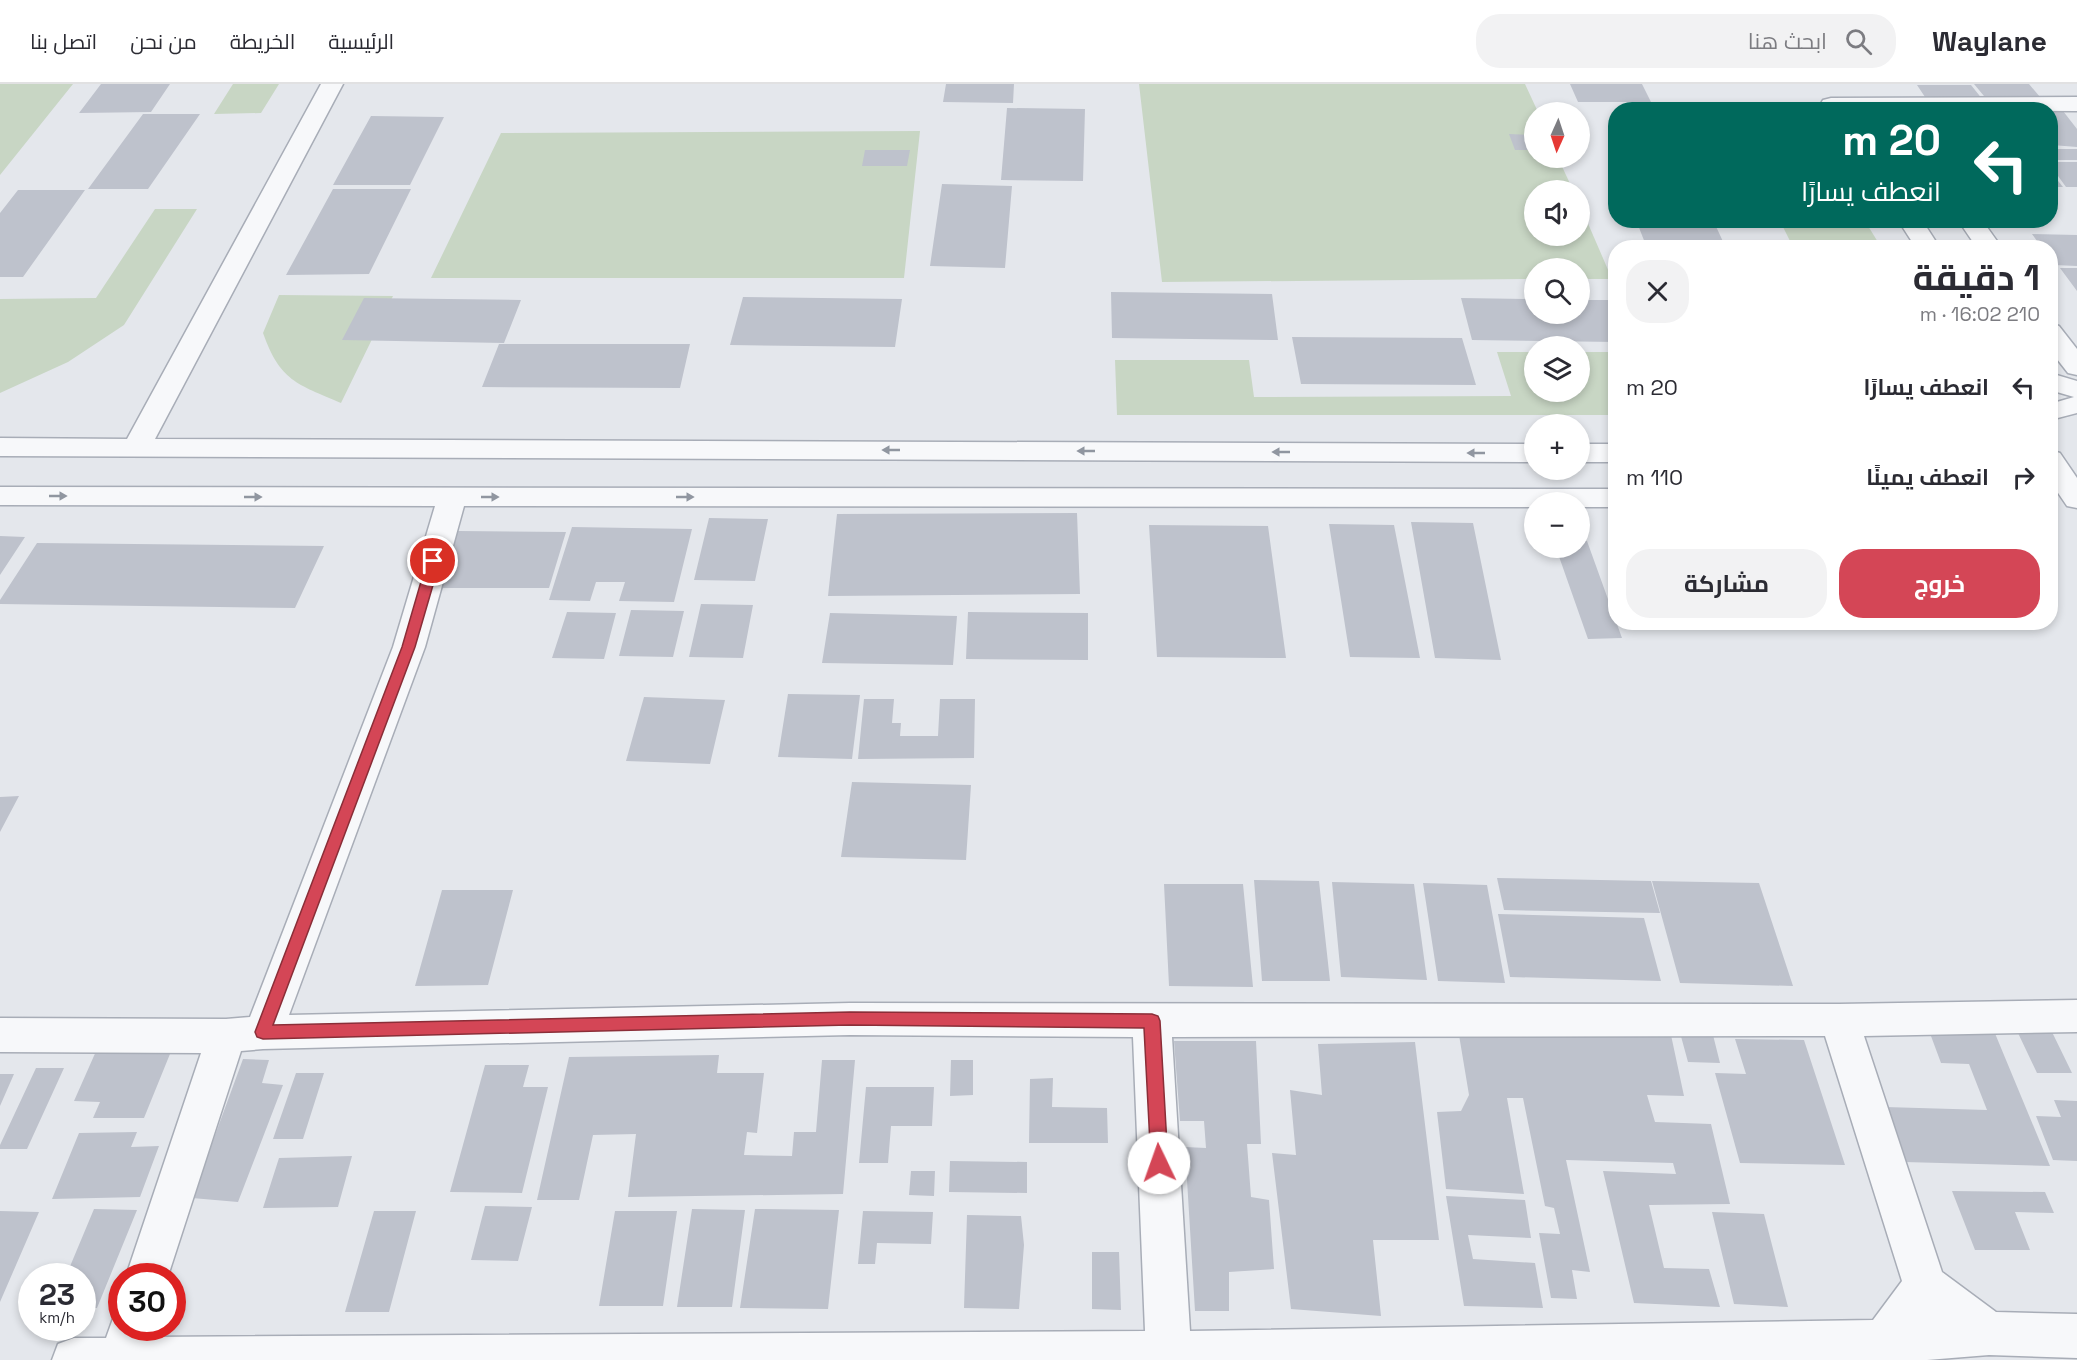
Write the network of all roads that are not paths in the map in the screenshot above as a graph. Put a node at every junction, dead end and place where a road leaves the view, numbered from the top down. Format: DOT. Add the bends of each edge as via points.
graph roads {
  1 [pos="332,84"];
  2 [pos="1870,84"];
  3 [pos="2054,84"];
  4 [pos="1883,102"];
  5 [pos="2058,106"];
  6 [pos="2075,106"];
  7 [pos="2058,342"];
  8 [pos="2077,367"];
  9 [pos="2058,384"];
  10 [pos="2077,390"];
  11 [pos="2077,405"];
  12 [pos="2058,410"];
  13 [pos="0,447"];
  14 [pos="137,447"];
  15 [pos="1524,453"];
  16 [pos="1590,453"];
  17 [pos="1608,453"];
  18 [pos="2058,471"];
  19 [pos="0,496"];
  20 [pos="452,497"];
  21 [pos="1608,498"];
  22 [pos="2077,499"];
  23 [pos="2077,1016"];
  24 [pos="1839,1020"];
  25 [pos="1152,1021"];
  26 [pos="244,1034"];
  27 [pos="0,1035"];
  28 [pos="152,1263"];
  29 [pos="1925,1284"];
  30 [pos="1989,1333"];
  31 [pos="2077,1336"];
  32 [pos="1884,1342"];
  33 [pos="126,1343"];
  34 [pos="1169,1356"];
  35 [pos="74,1360"];
  1 -- 14 [label="street"];
  2 -- 4 [label="street"];
  3 -- 6 [label="street"];
  5 -- 6 [label="street"];
  7 -- 8 [label="street"];
  9 -- 10 [label="street"];
  11 -- 12 [label="street"];
  13 -- 14 [label="street"];
  15 -- 14 [label="street, one-way"];
  16 -- 17 [label="street"];
  18 -- 22 [label="street"];
  19 -- 20 [label="street, one-way"];
  20 -- 21 [label="street, one-way"];
  20 -- 26 [label="street" via="409,647"];
  23 -- 24 [label="street"];
  24 -- 25 [label="street"];
  24 -- 29 [label="street"];
  25 -- 26 [label="street" via="838,1019"];
  25 -- 34 [label="street"];
  26 -- 27 [label="street"];
  26 -- 28 [label="street"];
  29 -- 30 [label="street"];
  29 -- 32 [label="street"];
  30 -- 31 [label="street"];
  30 -- 32 [label="street"];
  32 -- 34 [label="street"];
  33 -- 34 [label="street"];
  33 -- 35 [label="street"];
}
